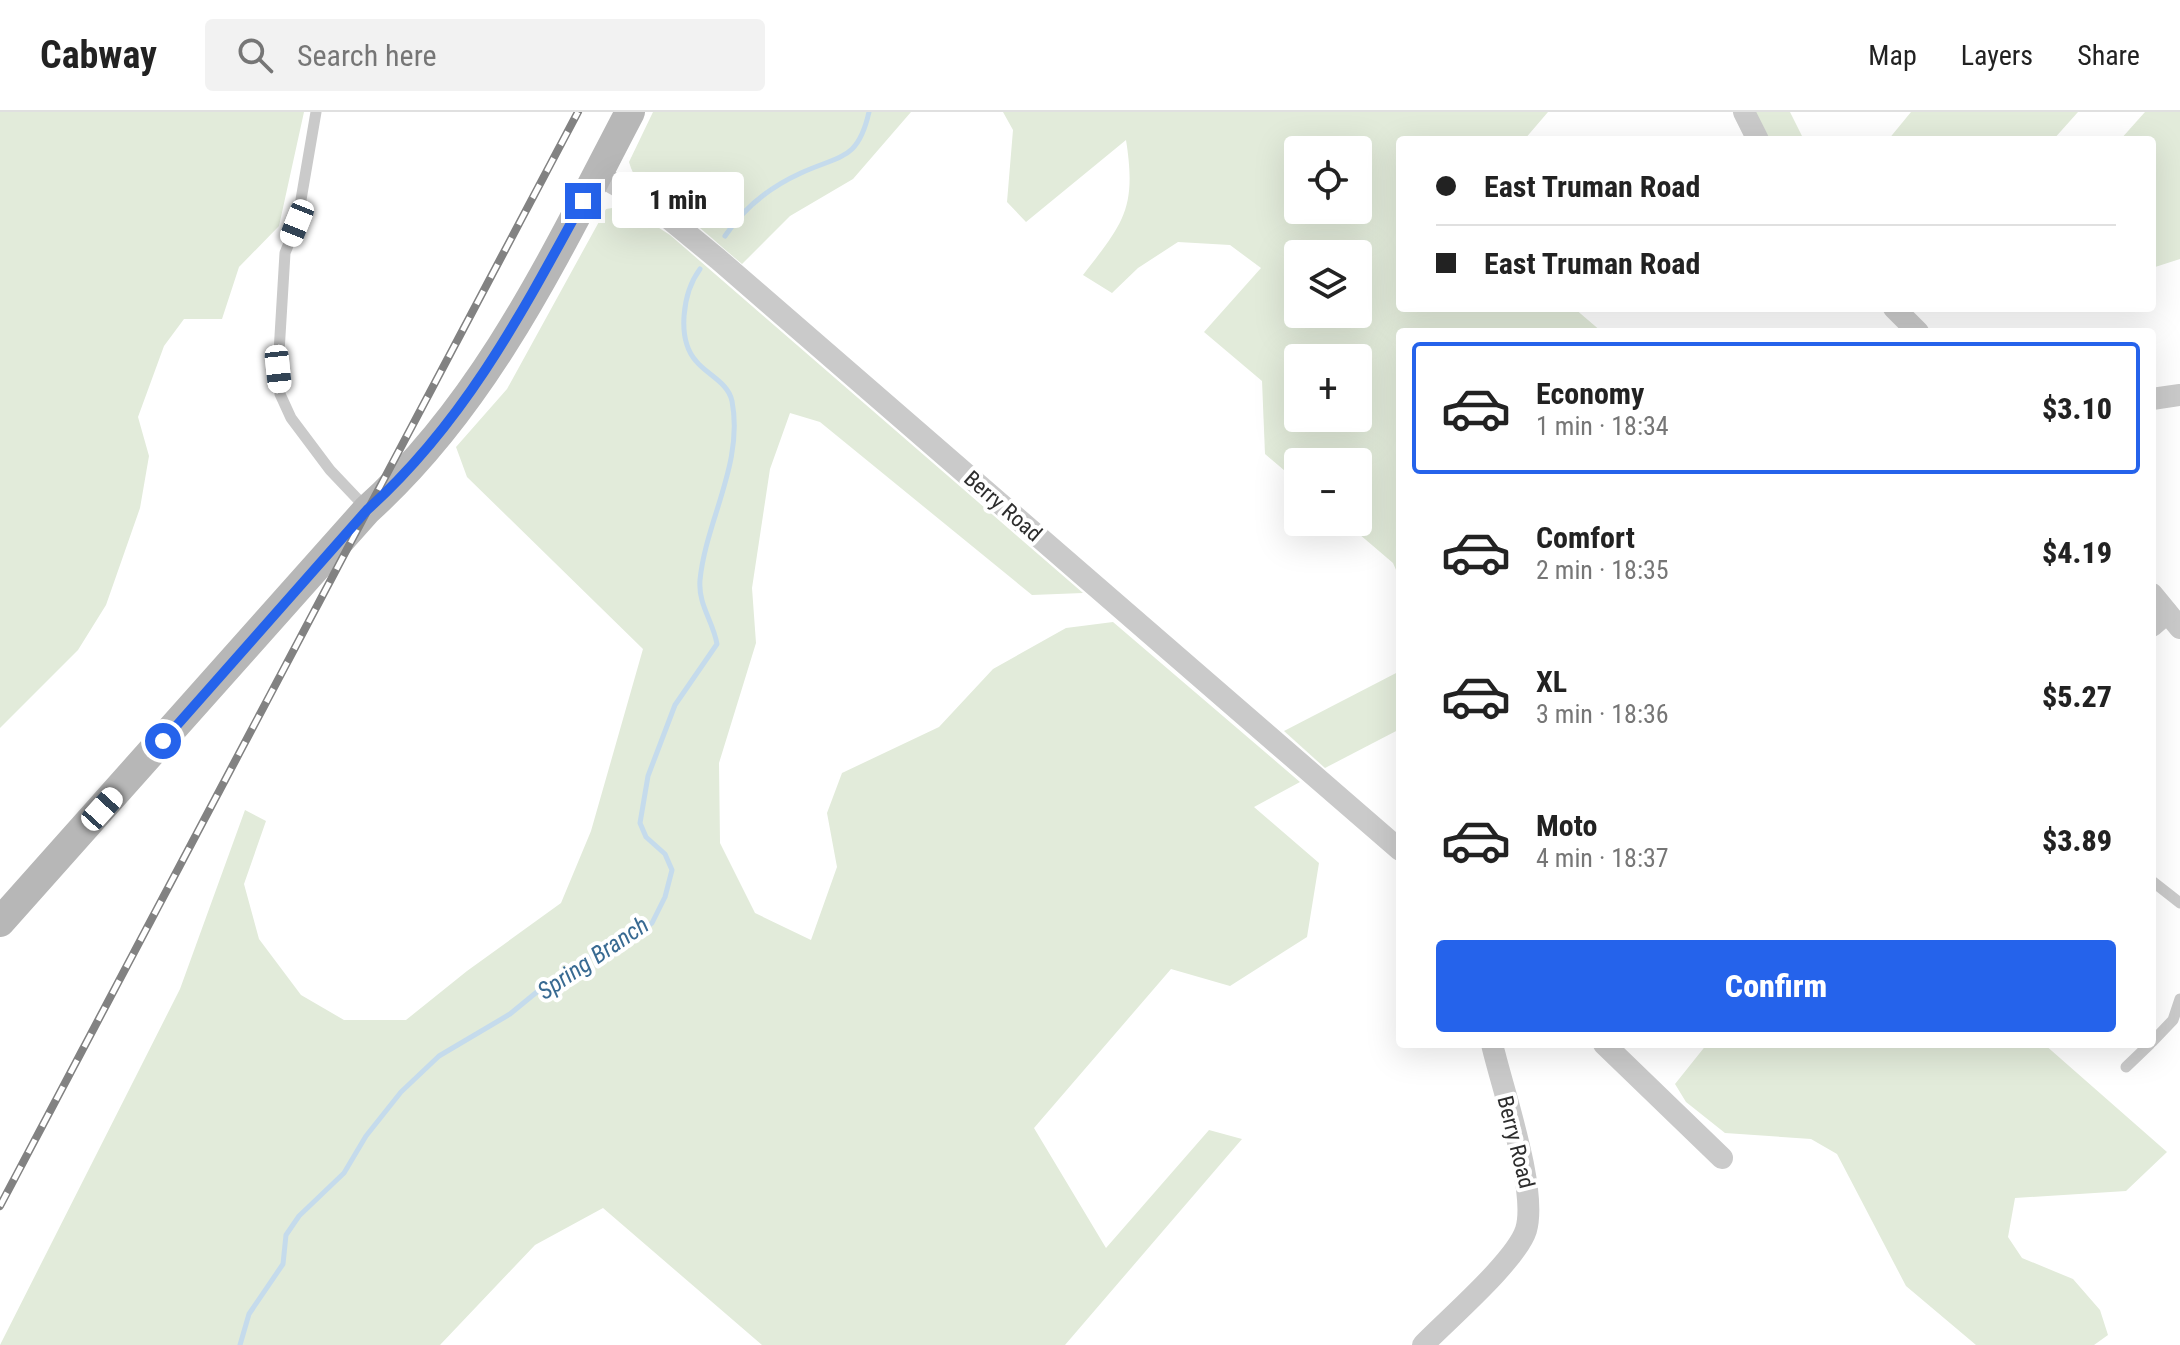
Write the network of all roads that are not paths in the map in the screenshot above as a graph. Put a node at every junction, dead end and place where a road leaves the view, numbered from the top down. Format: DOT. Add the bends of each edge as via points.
graph roads {
  1 [pos="316,112"];
  2 [pos="630,112"];
  3 [pos="1744,112"];
  4 [pos="1756,136"];
  5 [pos="597,174"];
  6 [pos="1898,312"];
  7 [pos="1914,328"];
  8 [pos="2180,395"];
  9 [pos="2156,398"];
  10 [pos="367,510"];
  11 [pos="2156,602"];
  12 [pos="2166,622"];
  13 [pos="1396,847"];
  14 [pos="2156,884"];
  15 [pos="2180,903"];
  16 [pos="0,922"];
  17 [pos="2180,999"];
  18 [pos="2177,1023"];
  19 [pos="2156,1039"];
  20 [pos="1493,1048"];
  21 [pos="1608,1048"];
  22 [pos="2146,1048"];
  23 [pos="2126,1067"];
  24 [pos="1722,1158"];
  25 [pos="1423,1345"];
  1 -- 10 [label="lane" via="297,223 285,253 280,394 291,418"];
  2 -- 5 [label="main road"];
  3 -- 4 [label="street"];
  5 -- 10 [label="main road" via="511,335 435,441"];
  5 -- 13 [label="street, Berry Road" via="656,208 718,259"];
  6 -- 7 [label="street"];
  8 -- 9 [label="street"];
  10 -- 16 [label="main road"];
  11 -- 12 [label="street"];
  14 -- 15 [label="lane"];
  17 -- 18 [label="lane"];
  18 -- 19 [label="lane"];
  20 -- 25 [label="street, Berry Road" via="1530,1199 1526,1231 1514,1251"];
  21 -- 24 [label="street"];
  22 -- 23 [label="lane"];
}
